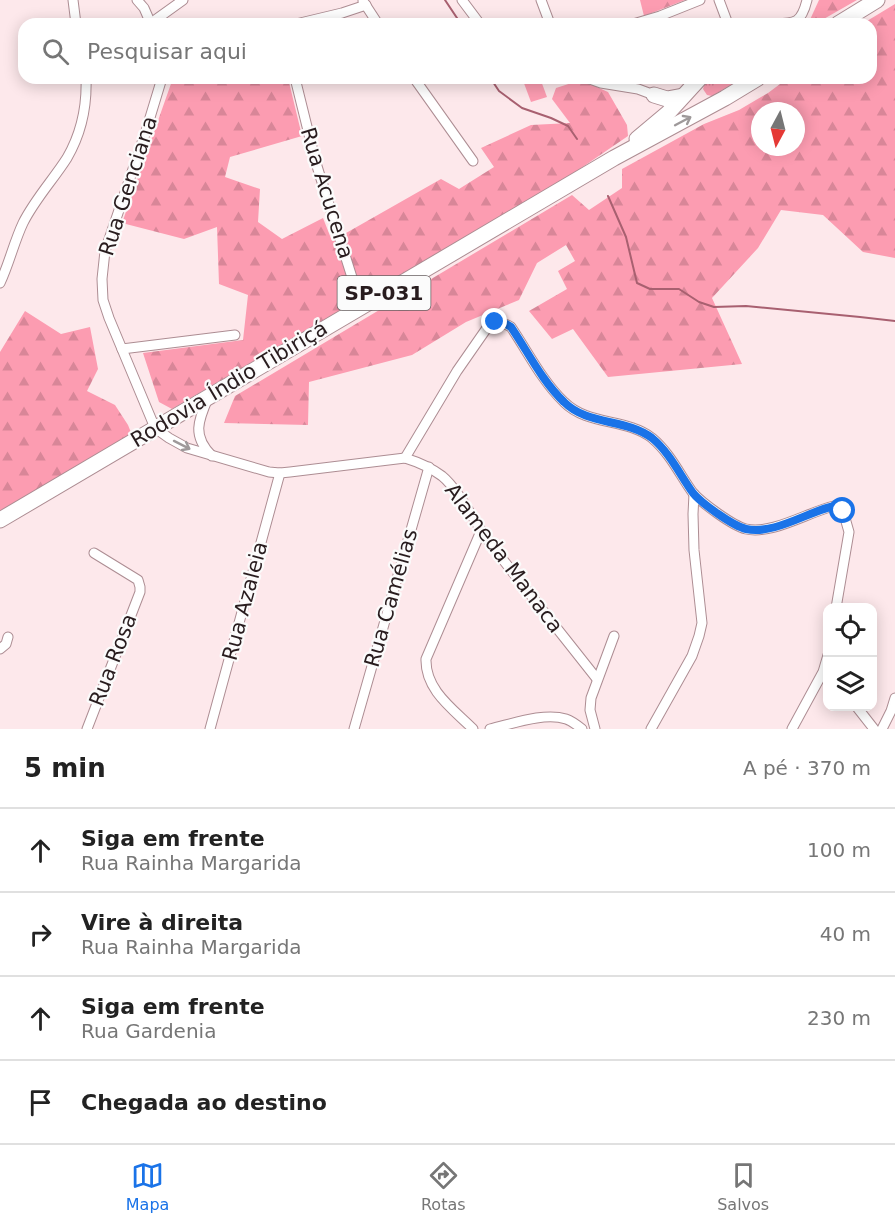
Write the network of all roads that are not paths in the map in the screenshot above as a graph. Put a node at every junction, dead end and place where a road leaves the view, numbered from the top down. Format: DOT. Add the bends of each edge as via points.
graph roads {
  1 [pos="73,0"];
  2 [pos="137,0"];
  3 [pos="183,0"];
  4 [pos="462,0"];
  5 [pos="541,0"];
  6 [pos="700,0"];
  7 [pos="719,0"];
  8 [pos="807,0"];
  9 [pos="877,0"];
  10 [pos="364,2"];
  11 [pos="75,18"];
  12 [pos="148,18"];
  13 [pos="159,18"];
  14 [pos="321,18"];
  15 [pos="374,18"];
  16 [pos="476,18"];
  17 [pos="548,18"];
  18 [pos="653,18"];
  19 [pos="726,18"];
  20 [pos="799,18"];
  21 [pos="848,18"];
  22 [pos="86,84"];
  23 [pos="160,84"];
  24 [pos="296,84"];
  25 [pos="418,84"];
  26 [pos="607,84"];
  27 [pos="694,84"];
  28 [pos="698,84"];
  29 [pos="744,84"];
  30 [pos="654,96"];
  31 [pos="683,96"];
  32 [pos="716,103"];
  33 [pos="657,122"];
  34 [pos="614,158"];
  35 [pos="473,161"];
  36 [pos="0,283"];
  37 [pos="362,306"];
  38 [pos="235,335"];
  39 [pos="122,349"];
  40 [pos="210,396"];
  41 [pos="155,428"];
  42 [pos="212,456"];
  43 [pos="405,458"];
  44 [pos="429,467"];
  45 [pos="280,473"];
  46 [pos="694,494"];
  47 [pos="0,520"];
  48 [pos="481,531"];
  49 [pos="94,554"];
  50 [pos="837,603"];
  51 [pos="614,636"];
  52 [pos="9,637"];
  53 [pos="0,649"];
  54 [pos="823,677"];
  55 [pos="597,679"];
  56 [pos="895,698"];
  57 [pos="860,711"];
  58 [pos="87,729"];
  59 [pos="210,729"];
  60 [pos="354,729"];
  61 [pos="473,729"];
  62 [pos="490,729"];
  63 [pos="582,729"];
  64 [pos="595,729"];
  65 [pos="651,729"];
  66 [pos="792,729"];
  67 [pos="874,729"];
  68 [pos="882,729"];
  1 -- 11 [label="street"];
  2 -- 12 [label="street"];
  3 -- 13 [label="street"];
  4 -- 16 [label="street"];
  5 -- 17 [label="street"];
  6 -- 18 [label="street"];
  7 -- 19 [label="street"];
  8 -- 20 [label="street"];
  9 -- 21 [label="highway"];
  10 -- 14 [label="street"];
  10 -- 15 [label="street"];
  22 -- 36 [label="street" via="78,135 23,224"];
  23 -- 39 [label="street, Rua Genciana" via="105,251 103,300"];
  24 -- 37 [label="street, Rua Acucena" via="316,163"];
  25 -- 35 [label="street"];
  26 -- 30 [label="street"];
  27 -- 31 [label="highway, Rodovia Índio Tibiriçá / SP-031"];
  28 -- 32 [label="highway" via="702,99"];
  29 -- 32 [label="highway, Rodovia Índio Tibiriçá / SP-031"];
  30 -- 31 [label="highway"];
  30 -- 33 [label="highway" via="660,105"];
  31 -- 33 [label="highway, Rodovia Índio Tibiriçá / SP-031"];
  34 -- 32 [label="highway, Rodovia Índio Tibiriçá / SP-031, one-way"];
  33 -- 34 [label="highway, Rodovia Índio Tibiriçá / SP-031"];
  34 -- 37 [label="highway, Rodovia Índio Tibiriçá / SP-031"];
  37 -- 40 [label="highway, Rodovia Índio Tibiriçá / SP-031"];
  38 -- 39 [label="street"];
  39 -- 41 [label="street, Rua Genciana"];
  40 -- 41 [label="highway, Rodovia Índio Tibiriçá / SP-031"];
  40 -- 42 [label="street" via="198,424 202,445"];
  41 -- 42 [label="street, Alameda Manaca, one-way" via="187,448"];
  41 -- 47 [label="highway, Rodovia Índio Tibiriçá / SP-031"];
  42 -- 45 [label="street, Alameda Manaca"];
  43 -- 44 [label="street, Alameda Manaca"];
  43 -- 45 [label="street, Alameda Manaca"];
  43 -- 46 [label="street" via="489,325 501,323 511,327 564,403 587,416 628,425 654,440"];
  44 -- 48 [label="street, Alameda Manaca" via="443,476"];
  44 -- 60 [label="street, Rua Camélias"];
  45 -- 59 [label="street, Rua Azaleia"];
  46 -- 50 [label="street" via="722,516 752,530 771,528 819,509 834,506 843,511 849,532"];
  46 -- 65 [label="street" via="701,630 692,656"];
  48 -- 55 [label="street, Alameda Manaca"];
  48 -- 61 [label="street" via="426,659 432,686"];
  49 -- 58 [label="street, Rua Rosa" via="138,580 140,592"];
  51 -- 55 [label="street"];
  52 -- 53 [label="street"];
  54 -- 66 [label="street"];
  55 -- 64 [label="street" via="590,705"];
  56 -- 68 [label="street"];
  57 -- 67 [label="street"];
  62 -- 63 [label="street" via="552,717 567,719"];
}
